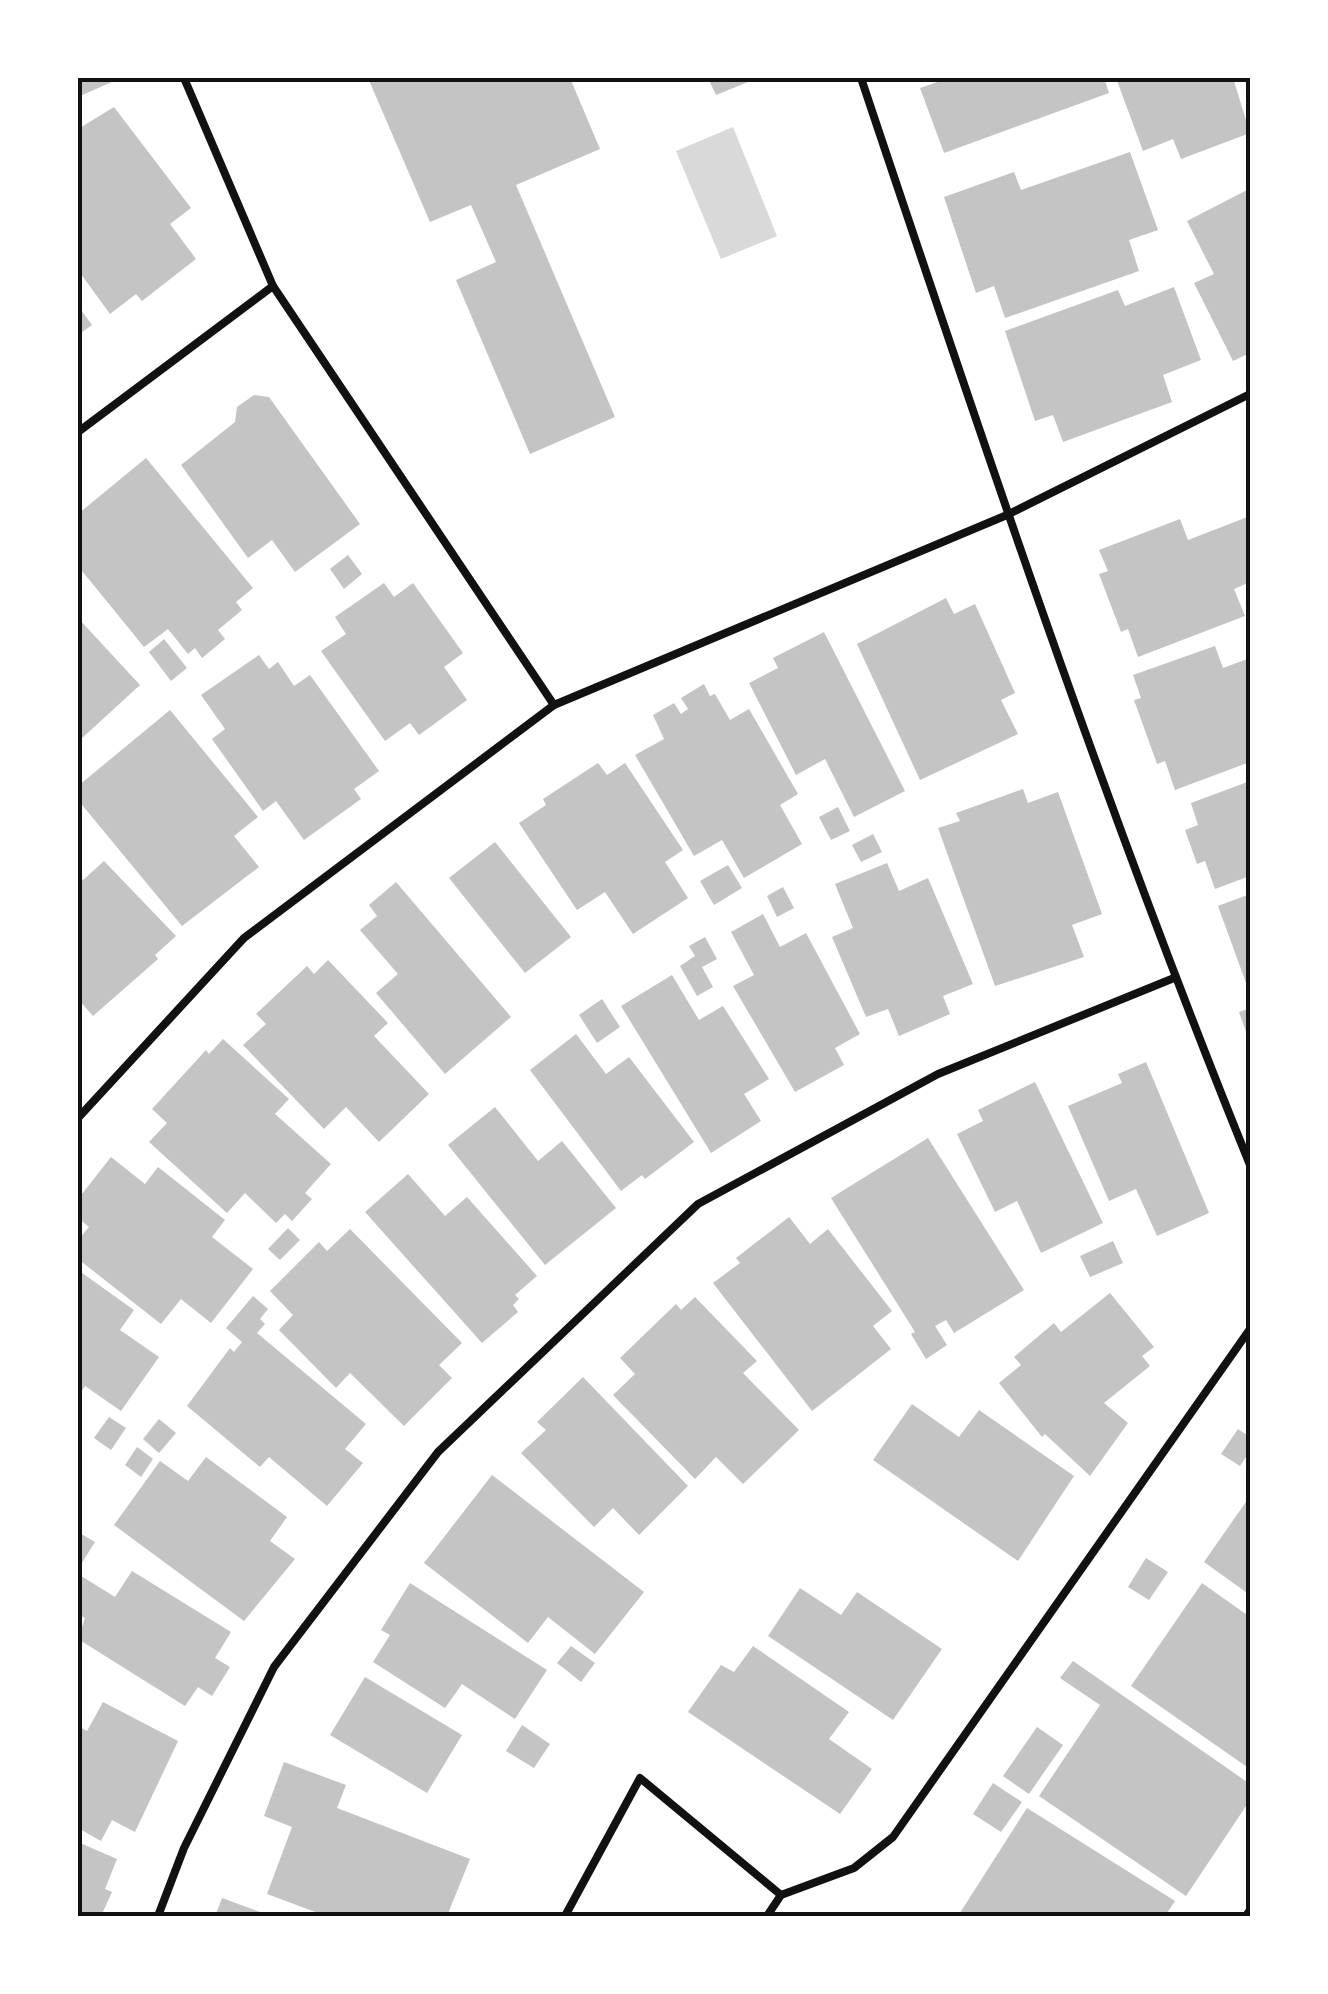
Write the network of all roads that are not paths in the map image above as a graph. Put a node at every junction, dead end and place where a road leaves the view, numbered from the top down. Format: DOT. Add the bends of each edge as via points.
graph roads {
  1 [pos="184,78"];
  2 [pos="861,78"];
  3 [pos="274,286"];
  4 [pos="1250,394"];
  5 [pos="78,432"];
  6 [pos="1007,515"];
  7 [pos="554,705"];
  8 [pos="1174,978"];
  9 [pos="78,1118"];
  10 [pos="1250,1165"];
  11 [pos="1250,1329"];
  12 [pos="782,1895"];
  13 [pos="1250,1910"];
  14 [pos="158,1916"];
  15 [pos="564,1916"];
  16 [pos="767,1916"];
  17 [pos="1246,1916"];
  1 -- 3 [label="lane"];
  2 -- 6 [label="lane"];
  3 -- 5 [label="lane"];
  3 -- 7 [label="lane"];
  4 -- 6 [label="lane"];
  6 -- 7 [label="lane"];
  6 -- 8 [label="lane"];
  7 -- 9 [label="lane" via="244,938"];
  8 -- 10 [label="lane"];
  8 -- 14 [label="lane" via="938,1074 698,1204 438,1452 274,1667 184,1848"];
  11 -- 12 [label="lane" via="893,1837 854,1868"];
  12 -- 15 [label="lane" via="640,1778"];
  12 -- 16 [label="lane"];
  13 -- 17 [label="lane"];
}
